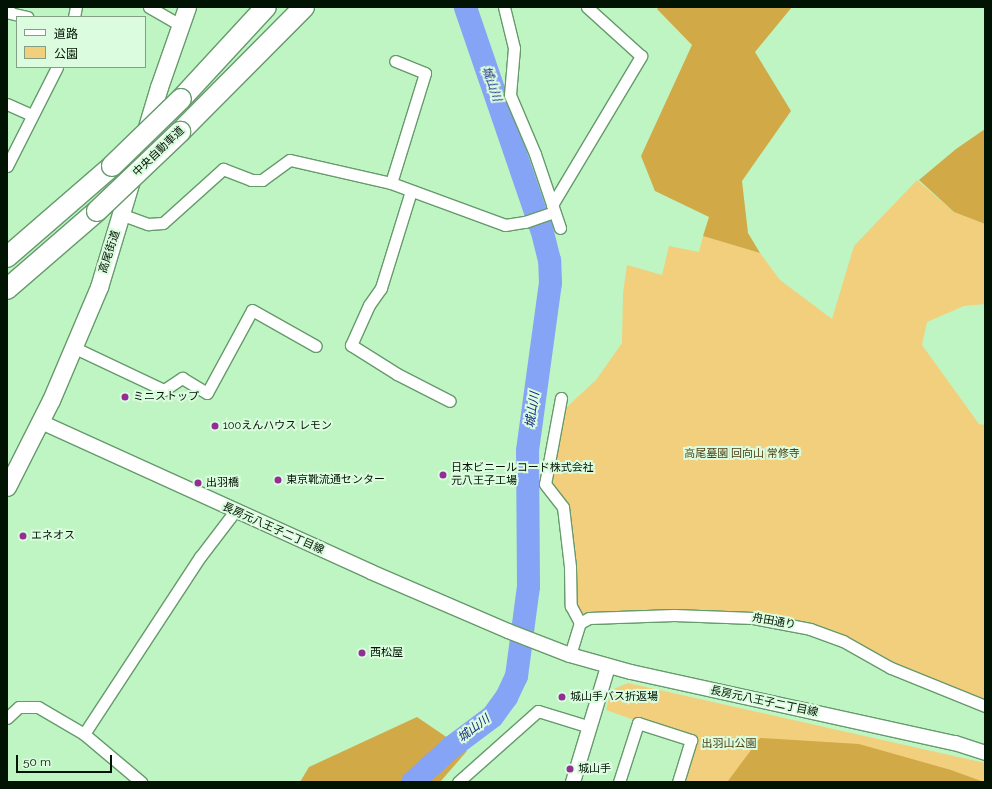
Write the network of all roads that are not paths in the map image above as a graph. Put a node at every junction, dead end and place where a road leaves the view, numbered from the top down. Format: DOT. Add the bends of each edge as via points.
graph roads {
  1 [pos="8,7"];
  2 [pos="149,7"];
  3 [pos="187,7"];
  4 [pos="266,7"];
  5 [pos="304,7"];
  6 [pos="504,7"];
  7 [pos="587,7"];
  8 [pos="24,16"];
  9 [pos="179,24"];
  10 [pos="396,61"];
  11 [pos="56,68"];
  12 [pos="7,104"];
  13 [pos="32,115"];
  14 [pos="7,166"];
  15 [pos="391,183"];
  16 [pos="411,191"];
  17 [pos="552,210"];
  18 [pos="122,215"];
  19 [pos="560,228"];
  20 [pos="7,257"];
  21 [pos="7,289"];
  22 [pos="316,346"];
  23 [pos="75,348"];
  24 [pos="561,398"];
  25 [pos="450,401"];
  26 [pos="41,422"];
  27 [pos="7,488"];
  28 [pos="234,512"];
  29 [pos="580,623"];
  30 [pos="570,655"];
  31 [pos="608,666"];
  32 [pos="985,706"];
  33 [pos="7,718"];
  34 [pos="590,727"];
  35 [pos="84,734"];
  36 [pos="985,753"];
  37 [pos="141,782"];
  38 [pos="458,782"];
  39 [pos="573,782"];
  40 [pos="619,782"];
  41 [pos="678,782"];
  1 -- 8 [label="street" via="10,13"];
  2 -- 9 [label="street"];
  3 -- 9 [label="main road, 高尾街道"];
  4 -- 20 [label="highway, 中央自動車道, bridge" via="181,99 112,166"];
  5 -- 21 [label="highway, 中央自動車道, bridge" via="97,211"];
  6 -- 17 [label="street" via="514,48 510,95 535,154"];
  7 -- 17 [label="street" via="641,56"];
  9 -- 18 [label="main road, 高尾街道"];
  10 -- 15 [label="street" via="425,72"];
  11 -- 13 [label="street"];
  12 -- 13 [label="street"];
  13 -- 14 [label="street"];
  15 -- 16 [label="street"];
  15 -- 18 [label="street" via="290,160 262,180 251,180 223,169 163,223 148,224"];
  16 -- 17 [label="street" via="505,224 525,222"];
  16 -- 25 [label="street" via="381,288 369,304 351,346 397,374"];
  17 -- 19 [label="street"];
  18 -- 23 [label="main road, 高尾街道" via="99,287"];
  22 -- 23 [label="street" via="252,310 206,393 182,378 164,390"];
  23 -- 26 [label="main road, 高尾街道"];
  24 -- 29 [label="street" via="545,484 563,507 570,567 571,606"];
  26 -- 27 [label="main road, 高尾街道"];
  26 -- 28 [label="street, 長房元八王子二丁目線"];
  28 -- 30 [label="street, 長房元八王子二丁目線" via="508,632"];
  28 -- 35 [label="street" via="200,557"];
  29 -- 30 [label="street"];
  29 -- 32 [label="street, 舟田通り" via="589,618 731,616 810,629 843,641 891,668"];
  30 -- 31 [label="street, 長房元八王子二丁目線"];
  31 -- 34 [label="street"];
  31 -- 36 [label="street, 長房元八王子二丁目線" via="955,743"];
  33 -- 35 [label="street" via="19,707 38,707"];
  34 -- 38 [label="street" via="538,711"];
  34 -- 39 [label="street"];
  35 -- 37 [label="street"];
  40 -- 41 [label="street" via="638,723 691,740"];
}
